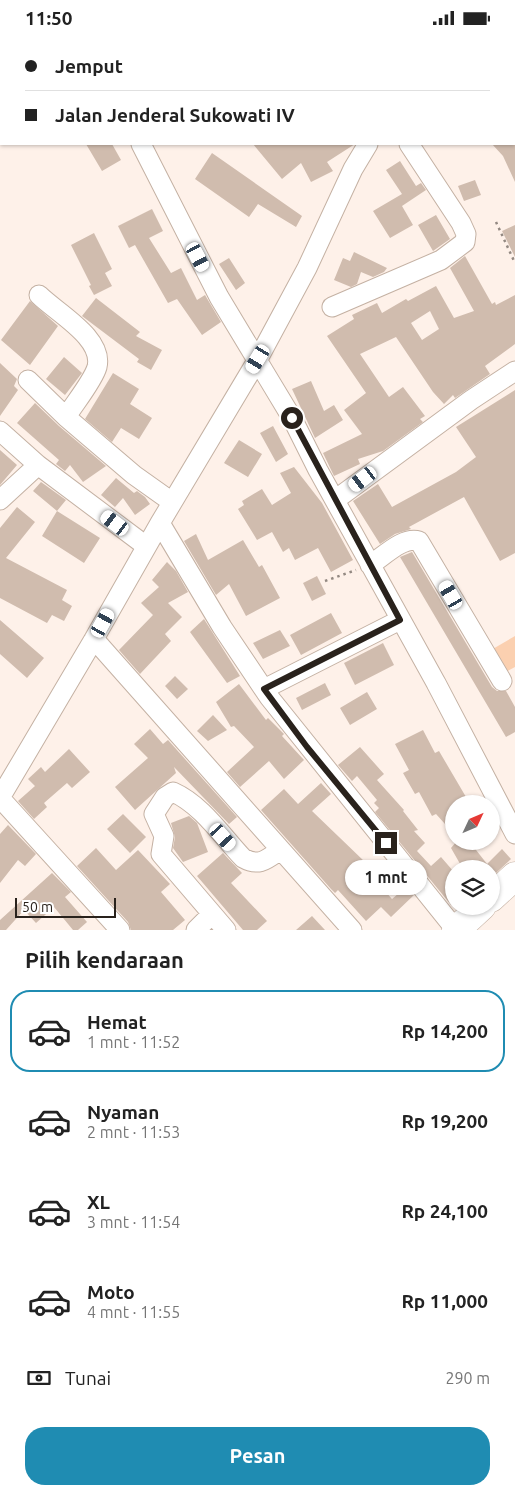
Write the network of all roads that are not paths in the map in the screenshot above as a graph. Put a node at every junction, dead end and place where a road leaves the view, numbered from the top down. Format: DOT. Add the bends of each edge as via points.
graph roads {
  1 [pos="142,145"];
  2 [pos="367,145"];
  3 [pos="410,145"];
  4 [pos="39,295"];
  5 [pos="332,307"];
  6 [pos="258,359"];
  7 [pos="515,371"];
  8 [pos="28,380"];
  9 [pos="66,417"];
  10 [pos="0,431"];
  11 [pos="38,465"];
  12 [pos="0,500"];
  13 [pos="335,500"];
  14 [pos="172,502"];
  15 [pos="160,523"];
  16 [pos="146,546"];
  17 [pos="370,565"];
  18 [pos="400,620"];
  19 [pos="94,639"];
  20 [pos="502,681"];
  21 [pos="264,689"];
  22 [pos="0,798"];
  23 [pos="515,834"];
  24 [pos="280,851"];
  25 [pos="515,876"];
  26 [pos="500,890"];
  27 [pos="211,915"];
  28 [pos="472,915"];
  29 [pos="120,930"];
  30 [pos="196,930"];
  31 [pos="226,930"];
  32 [pos="352,930"];
  33 [pos="456,930"];
  1 -- 6 [label="street" via="219,297"];
  2 -- 6 [label="street" via="352,169 307,268"];
  3 -- 5 [label="street" via="461,223 466,234 465,242 441,260"];
  4 -- 9 [label="street" via="91,340 98,355 97,369"];
  6 -- 13 [label="street"];
  6 -- 14 [label="street"];
  7 -- 13 [label="street"];
  8 -- 9 [label="street"];
  9 -- 14 [label="street" via="134,475"];
  10 -- 11 [label="street"];
  11 -- 12 [label="street"];
  11 -- 16 [label="street"];
  13 -- 17 [label="street"];
  14 -- 15 [label="street"];
  15 -- 16 [label="street"];
  15 -- 21 [label="street" via="222,627"];
  16 -- 19 [label="street"];
  17 -- 18 [label="street"];
  17 -- 20 [label="street" via="406,541 419,541"];
  18 -- 21 [label="street"];
  18 -- 23 [label="street"];
  19 -- 22 [label="street"];
  19 -- 24 [label="street"];
  21 -- 33 [label="street" via="307,747"];
  22 -- 29 [label="street"];
  24 -- 27 [label="street" via="266,861 252,863 243,858 194,804 173,792 165,797 154,814 164,836 160,854"];
  24 -- 32 [label="street"];
  25 -- 26 [label="highway"];
  27 -- 30 [label="street"];
  27 -- 31 [label="street"];
  28 -- 33 [label="highway"];
}
